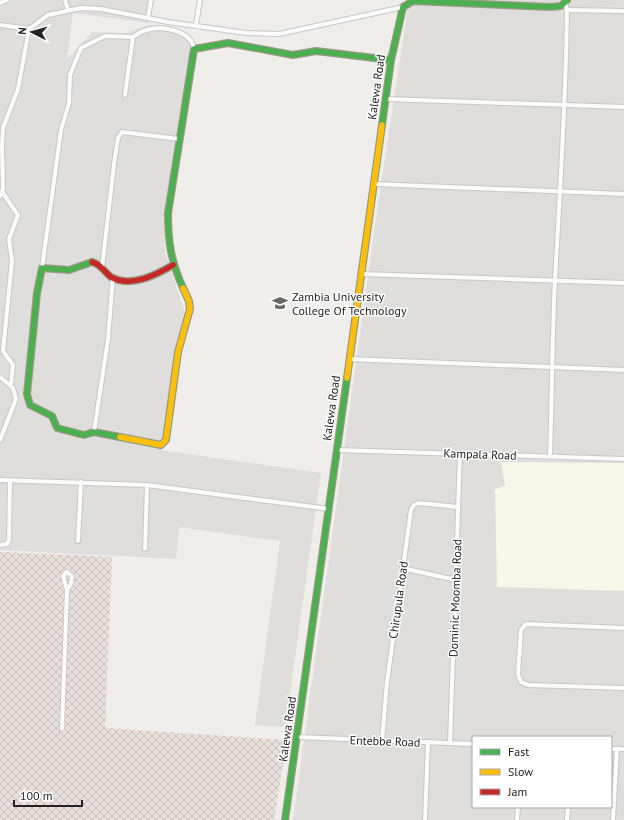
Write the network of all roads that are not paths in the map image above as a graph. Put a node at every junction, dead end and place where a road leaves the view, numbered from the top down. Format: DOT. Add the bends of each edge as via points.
graph roads {
  1 [pos="7,0"];
  2 [pos="65,0"];
  3 [pos="151,0"];
  4 [pos="200,0"];
  5 [pos="566,2"];
  6 [pos="0,3"];
  7 [pos="403,7"];
  8 [pos="68,10"];
  9 [pos="567,10"];
  10 [pos="624,11"];
  11 [pos="148,18"];
  12 [pos="0,25"];
  13 [pos="196,25"];
  14 [pos="29,29"];
  15 [pos="133,37"];
  16 [pos="194,49"];
  17 [pos="391,60"];
  18 [pos="125,95"];
  19 [pos="386,99"];
  20 [pos="563,104"];
  21 [pos="624,106"];
  22 [pos="179,139"];
  23 [pos="374,184"];
  24 [pos="561,192"];
  25 [pos="624,194"];
  26 [pos="1,195"];
  27 [pos="173,265"];
  28 [pos="42,268"];
  29 [pos="102,268"];
  30 [pos="361,274"];
  31 [pos="113,277"];
  32 [pos="555,282"];
  33 [pos="624,283"];
  34 [pos="349,359"];
  35 [pos="553,368"];
  36 [pos="624,370"];
  37 [pos="0,377"];
  38 [pos="11,385"];
  39 [pos="94,432"];
  40 [pos="0,440"];
  41 [pos="337,450"];
  42 [pos="460,453"];
  43 [pos="550,456"];
  44 [pos="624,459"];
  45 [pos="0,480"];
  46 [pos="10,480"];
  47 [pos="81,482"];
  48 [pos="148,485"];
  49 [pos="458,507"];
  50 [pos="329,509"];
  51 [pos="78,541"];
  52 [pos="0,544"];
  53 [pos="145,549"];
  54 [pos="402,568"];
  55 [pos="456,580"];
  56 [pos="67,590"];
  57 [pos="624,628"];
  58 [pos="624,688"];
  59 [pos="62,729"];
  60 [pos="297,737"];
  61 [pos="382,741"];
  62 [pos="428,742"];
  63 [pos="450,743"];
  64 [pos="472,744"];
  65 [pos="612,749"];
  66 [pos="617,749"];
  67 [pos="624,749"];
  68 [pos="518,808"];
  69 [pos="568,808"];
  70 [pos="285,820"];
  71 [pos="425,820"];
  72 [pos="517,820"];
  73 [pos="567,820"];
  74 [pos="613,820"];
  1 -- 6 [label="street"];
  2 -- 8 [label="street"];
  3 -- 11 [label="street"];
  4 -- 13 [label="street"];
  5 -- 7 [label="street" via="561,6 551,7 419,0"];
  5 -- 9 [label="street"];
  7 -- 13 [label="street" via="279,34 246,33"];
  7 -- 17 [label="street, Kalewa Road" via="397,23"];
  8 -- 11 [label="street" via="101,9"];
  8 -- 14 [label="street" via="48,15"];
  9 -- 10 [label="street"];
  9 -- 20 [label="street"];
  11 -- 13 [label="street"];
  12 -- 14 [label="street"];
  14 -- 26 [label="street" via="18,89 3,128"];
  15 -- 16 [label="street" via="147,30 172,30 191,39"];
  15 -- 18 [label="street"];
  15 -- 28 [label="street" via="105,36 96,39 81,48 73,65 70,75 69,107 60,137"];
  16 -- 17 [label="street" via="228,43 293,55 316,52"];
  16 -- 22 [label="street"];
  17 -- 19 [label="street, Kalewa Road"];
  19 -- 20 [label="street"];
  19 -- 23 [label="street, Kalewa Road"];
  20 -- 21 [label="street"];
  20 -- 24 [label="street"];
  22 -- 27 [label="street" via="168,213 168,234"];
  22 -- 29 [label="street" via="122,132 118,138"];
  23 -- 24 [label="street"];
  23 -- 30 [label="street, Kalewa Road"];
  24 -- 25 [label="street"];
  24 -- 32 [label="street"];
  26 -- 38 [label="street" via="18,215 9,239 12,261 4,351 13,365"];
  27 -- 31 [label="street" via="142,280 132,281"];
  27 -- 39 [label="street" via="190,309 178,352 166,440 162,445"];
  28 -- 29 [label="street" via="74,269 91,262"];
  28 -- 39 [label="street" via="28,402 34,408 52,416 57,428 84,434"];
  29 -- 31 [label="street"];
  30 -- 32 [label="street"];
  30 -- 34 [label="street, Kalewa Road"];
  31 -- 39 [label="street" via="108,339"];
  32 -- 33 [label="street"];
  32 -- 35 [label="street"];
  34 -- 35 [label="street"];
  34 -- 41 [label="street, Kalewa Road"];
  35 -- 36 [label="street"];
  35 -- 43 [label="street"];
  37 -- 38 [label="street"];
  38 -- 40 [label="street" via="16,394 16,403"];
  41 -- 42 [label="street, Kampala Road"];
  41 -- 50 [label="street, Kalewa Road"];
  42 -- 43 [label="street, Kampala Road"];
  42 -- 49 [label="street, Dominic Moomba Road"];
  43 -- 44 [label="street, Kampala Road"];
  45 -- 46 [label="street"];
  46 -- 47 [label="street"];
  46 -- 52 [label="street" via="9,542"];
  47 -- 48 [label="street"];
  47 -- 51 [label="street"];
  48 -- 50 [label="street"];
  48 -- 53 [label="street"];
  49 -- 54 [label="street, Chirupula Road" via="419,503 414,505 411,510"];
  49 -- 55 [label="street, Dominic Moomba Road"];
  50 -- 60 [label="street, Kalewa Road"];
  54 -- 55 [label="street"];
  54 -- 61 [label="street, Chirupula Road"];
  55 -- 63 [label="street, Dominic Moomba Road"];
  56 -- 59 [label="street"];
  57 -- 58 [label="street" via="526,624 521,630 518,674 521,682 528,685"];
  60 -- 61 [label="street, Entebbe Road"];
  60 -- 70 [label="street, Kalewa Road"];
  61 -- 62 [label="street, Entebbe Road"];
  62 -- 63 [label="street, Entebbe Road"];
  62 -- 71 [label="street"];
  63 -- 64 [label="street, Entebbe Road"];
  65 -- 66 [label="street"];
  66 -- 67 [label="street"];
  66 -- 74 [label="street"];
  68 -- 72 [label="street"];
  69 -- 73 [label="street"];
}
